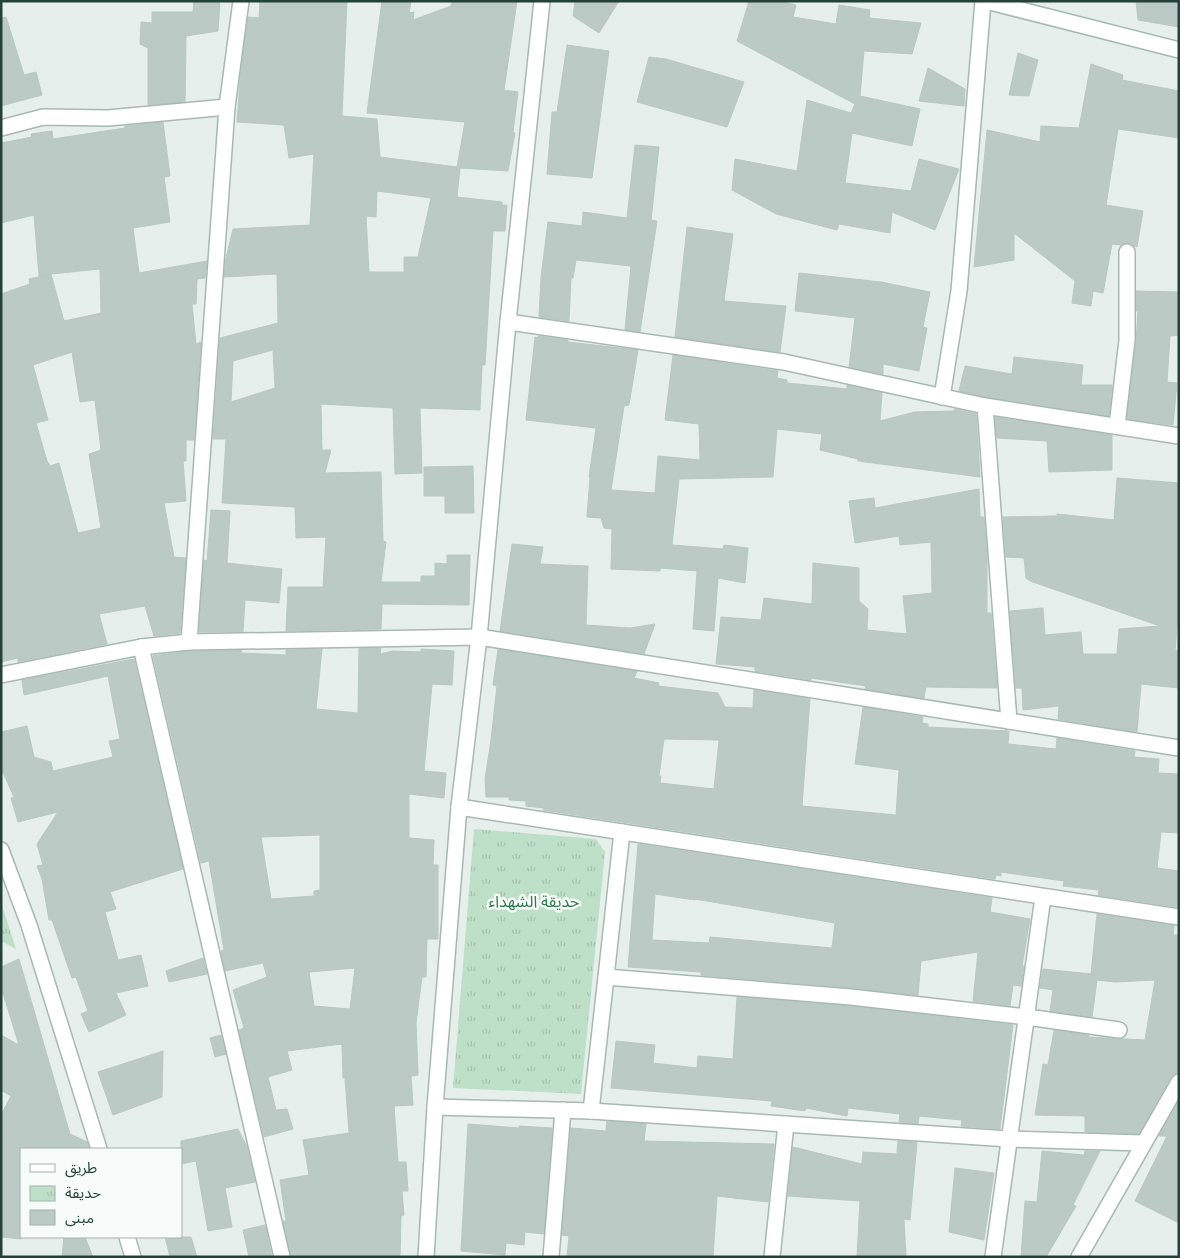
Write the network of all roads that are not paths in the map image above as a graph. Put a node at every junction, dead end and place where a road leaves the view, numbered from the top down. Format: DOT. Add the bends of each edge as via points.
graph roads {
  1 [pos="241,1"];
  2 [pos="542,1"];
  3 [pos="984,1"];
  4 [pos="1179,50"];
  5 [pos="227,107"];
  6 [pos="1,128"];
  7 [pos="1127,252"];
  8 [pos="508,322"];
  9 [pos="942,397"];
  10 [pos="985,406"];
  11 [pos="1117,426"];
  12 [pos="1179,436"];
  13 [pos="479,637"];
  14 [pos="189,642"];
  15 [pos="141,647"];
  16 [pos="1,675"];
  17 [pos="1009,721"];
  18 [pos="1179,748"];
  19 [pos="459,807"];
  20 [pos="622,832"];
  21 [pos="1,850"];
  22 [pos="1043,897"];
  23 [pos="1179,917"];
  24 [pos="606,977"];
  25 [pos="1027,1017"];
  26 [pos="1119,1030"];
  27 [pos="1179,1082"];
  28 [pos="435,1107"];
  29 [pos="563,1110"];
  30 [pos="591,1111"];
  31 [pos="786,1124"];
  32 [pos="1009,1139"];
  33 [pos="1143,1143"];
  34 [pos="99,1148"];
  35 [pos="127,1238"];
  36 [pos="133,1257"];
  37 [pos="282,1257"];
  38 [pos="426,1257"];
  39 [pos="551,1257"];
  40 [pos="772,1257"];
  41 [pos="993,1257"];
  42 [pos="1079,1257"];
  1 -- 5 [label="street"];
  2 -- 8 [label="street"];
  3 -- 4 [label="street"];
  3 -- 9 [label="street" via="959,291"];
  5 -- 6 [label="street" via="108,118 42,118"];
  5 -- 14 [label="street"];
  7 -- 11 [label="street" via="1127,340"];
  8 -- 9 [label="street" via="784,362"];
  8 -- 13 [label="street"];
  9 -- 10 [label="street"];
  10 -- 11 [label="street"];
  10 -- 17 [label="street"];
  11 -- 12 [label="street"];
  13 -- 14 [label="street"];
  13 -- 17 [label="street"];
  13 -- 19 [label="street"];
  14 -- 15 [label="street"];
  15 -- 16 [label="street"];
  15 -- 37 [label="street"];
  17 -- 18 [label="street"];
  19 -- 20 [label="street"];
  19 -- 28 [label="street"];
  20 -- 22 [label="street"];
  20 -- 24 [label="street"];
  21 -- 34 [label="street" via="29,925"];
  22 -- 23 [label="street"];
  22 -- 25 [label="street"];
  24 -- 25 [label="street" via="851,997"];
  24 -- 30 [label="street"];
  25 -- 26 [label="street"];
  25 -- 32 [label="street"];
  27 -- 33 [label="street"];
  28 -- 29 [label="street"];
  28 -- 38 [label="street"];
  29 -- 30 [label="street"];
  29 -- 39 [label="street"];
  30 -- 31 [label="street"];
  31 -- 32 [label="street"];
  31 -- 40 [label="street"];
  32 -- 33 [label="street"];
  32 -- 41 [label="street"];
  33 -- 42 [label="street"];
  35 -- 36 [label="street"];
}
